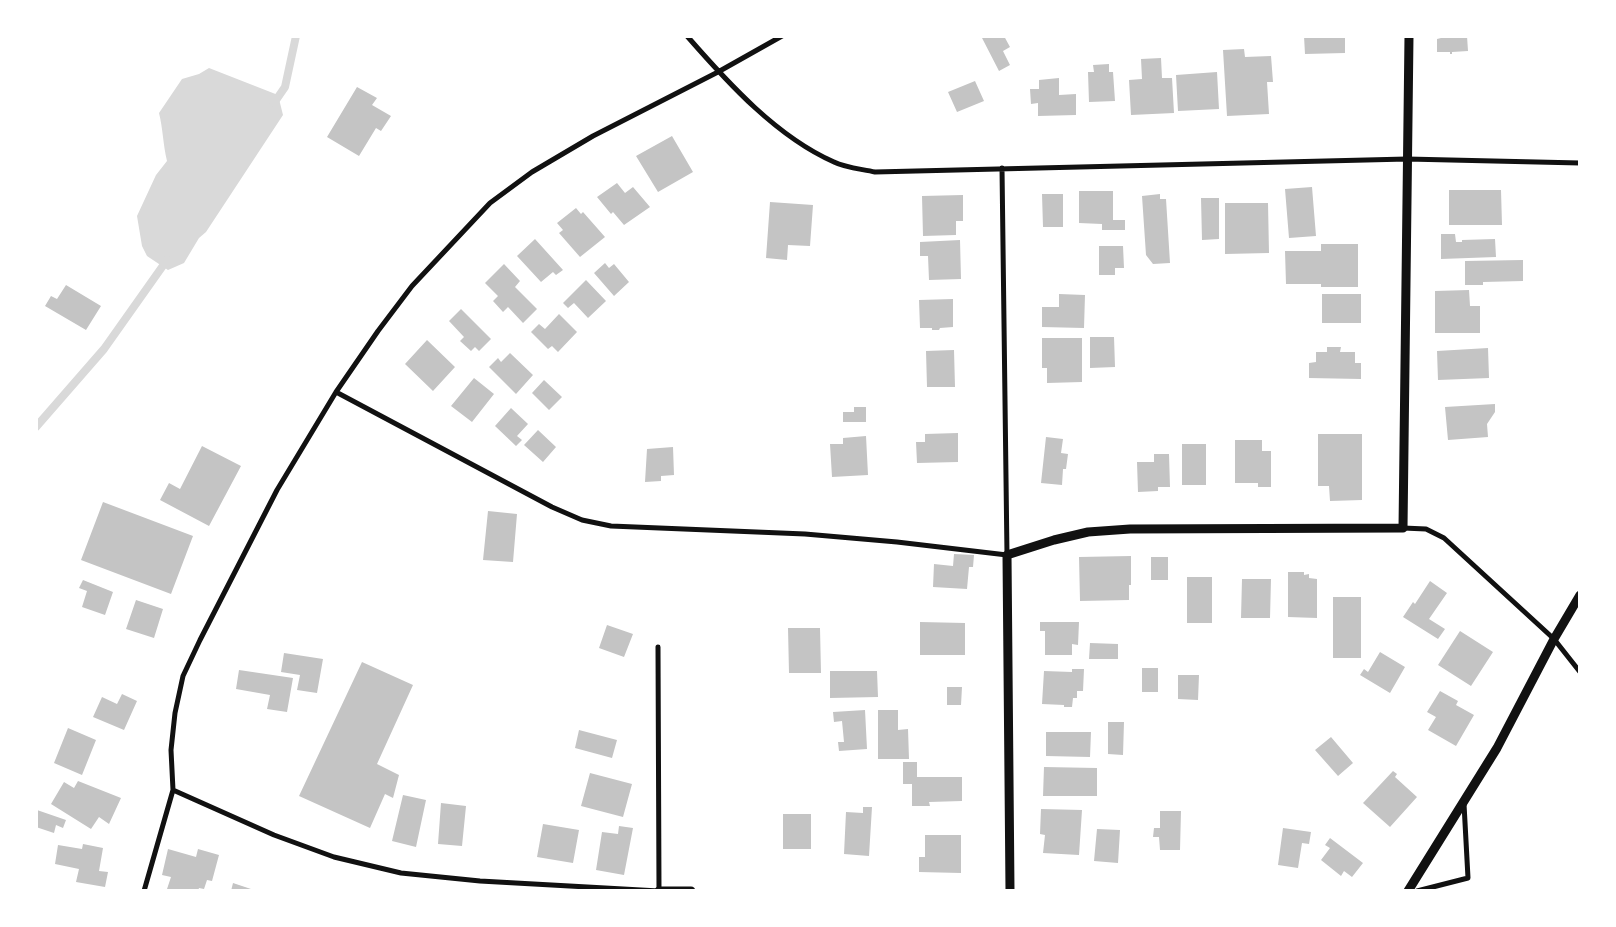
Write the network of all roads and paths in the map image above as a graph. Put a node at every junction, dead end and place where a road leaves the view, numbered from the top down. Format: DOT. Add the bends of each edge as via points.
graph roads {
  1 [pos="687,36"];
  2 [pos="782,36"];
  3 [pos="1409,36"];
  4 [pos="718,72"];
  5 [pos="1408,159"];
  6 [pos="1580,163"];
  7 [pos="1002,168"];
  8 [pos="336,392"];
  9 [pos="1403,528"];
  10 [pos="1007,554"];
  11 [pos="1580,595"];
  12 [pos="1554,639"];
  13 [pos="658,647"];
  14 [pos="1580,672"];
  15 [pos="173,790"];
  16 [pos="1464,804"];
  17 [pos="144,891"];
  18 [pos="659,891"];
  19 [pos="691,891"];
  20 [pos="1010,891"];
  21 [pos="1408,891"];
  22 [pos="1418,891"];
  1 -- 4 [label="street"];
  2 -- 4 [label="street"];
  3 -- 5 [label="street"];
  4 -- 7 [label="street" via="775,125 810,150 836,163 875,172"];
  4 -- 8 [label="street" via="593,136 532,172 490,203 412,286"];
  5 -- 6 [label="street"];
  5 -- 7 [label="street"];
  5 -- 9 [label="street"];
  7 -- 10 [label="street"];
  8 -- 10 [label="street" via="582,520 611,526 814,535"];
  8 -- 15 [label="street" via="277,490 183,676 171,750"];
  9 -- 10 [label="street" via="1130,529 1088,532"];
  9 -- 12 [label="street" via="1426,529 1444,538"];
  10 -- 20 [label="street"];
  11 -- 12 [label="street"];
  12 -- 14 [label="street"];
  12 -- 16 [label="street"];
  13 -- 18 [label="street"];
  15 -- 17 [label="street"];
  15 -- 18 [label="street" via="334,858 401,872 480,881"];
  16 -- 21 [label="street"];
  16 -- 22 [label="street" via="1468,878"];
  18 -- 19 [label="street"];
}
